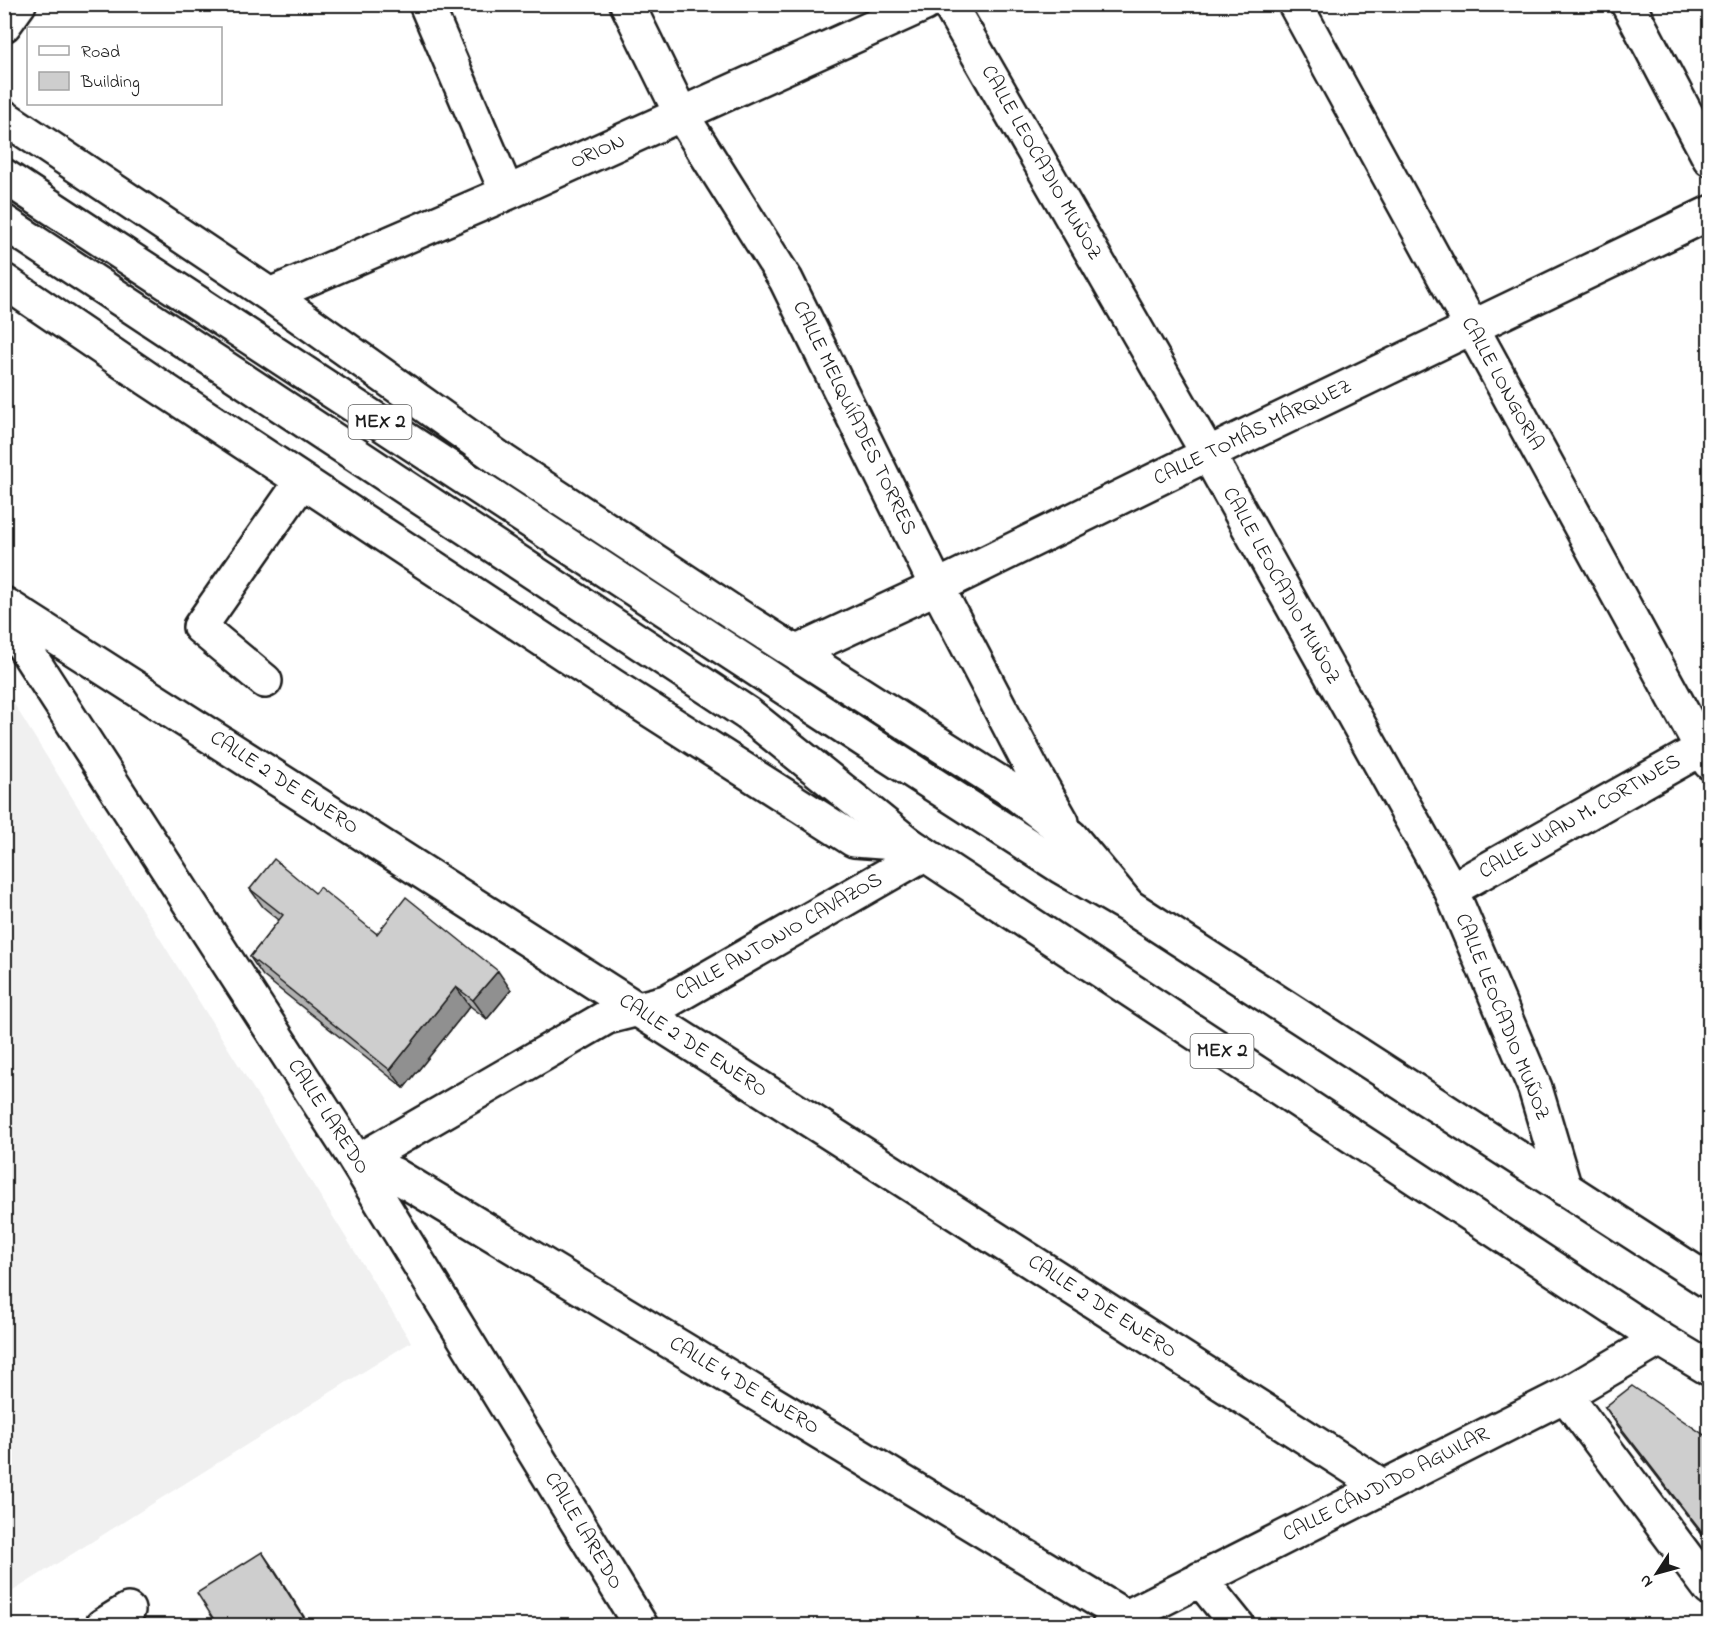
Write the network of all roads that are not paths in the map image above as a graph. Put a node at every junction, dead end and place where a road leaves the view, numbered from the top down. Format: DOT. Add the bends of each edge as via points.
graph roads {
  1 [pos="19,4"];
  2 [pos="426,4"];
  3 [pos="627,4"];
  4 [pos="925,4"];
  5 [pos="949,4"];
  6 [pos="1295,4"];
  7 [pos="1628,4"];
  8 [pos="4,25"];
  9 [pos="681,114"];
  10 [pos="9,121"];
  11 [pos="1710,159"];
  12 [pos="4,176"];
  13 [pos="507,193"];
  14 [pos="1710,213"];
  15 [pos="4,222"];
  16 [pos="4,281"];
  17 [pos="270,295"];
  18 [pos="1472,327"];
  19 [pos="1208,454"];
  20 [pos="302,481"];
  21 [pos="938,587"];
  22 [pos="4,604"];
  23 [pos="4,616"];
  24 [pos="796,652"];
  25 [pos="265,681"];
  26 [pos="1707,752"];
  27 [pos="1071,837"];
  28 [pos="916,849"];
  29 [pos="1451,890"];
  30 [pos="1127,905"];
  31 [pos="636,1009"];
  32 [pos="355,1155"];
  33 [pos="1565,1189"];
  34 [pos="1710,1282"];
  35 [pos="1660,1339"];
  36 [pos="1710,1369"];
  37 [pos="1565,1395"];
  38 [pos="1382,1486"];
  39 [pos="1200,1579"];
  40 [pos="1710,1589"];
  41 [pos="1118,1621"];
  42 [pos="641,1626"];
  43 [pos="1238,1626"];
  1 -- 8 [label="main road"];
  2 -- 13 [label="main road"];
  3 -- 9 [label="main road, CALLE MELQUÍADES TORRES"];
  4 -- 9 [label="main road, ORION"];
  5 -- 19 [label="main road, CALLE LEOCADIO MUÑOZ"];
  6 -- 18 [label="main road, CALLE LONGORIA"];
  7 -- 11 [label="main road"];
  9 -- 13 [label="main road, ORION"];
  9 -- 21 [label="main road, CALLE MELQUÍADES TORRES" via="786,280"];
  10 -- 17 [label="main road"];
  12 -- 30 [label="main road, MEX 2" via="1050,860"];
  13 -- 17 [label="main road, ORION"];
  14 -- 18 [label="main road, CALLE TOMÁS MÁRQUEZ"];
  15 -- 28 [label="main road, MEX 2" via="748,714"];
  16 -- 20 [label="main road"];
  17 -- 24 [label="main road" via="503,461"];
  18 -- 19 [label="main road, CALLE TOMÁS MÁRQUEZ"];
  18 -- 26 [label="main road, CALLE LONGORIA"];
  19 -- 21 [label="main road, CALLE TOMÁS MÁRQUEZ"];
  19 -- 29 [label="main road, CALLE LEOCADIO MUÑOZ"];
  20 -- 25 [label="main road" via="200,627"];
  20 -- 28 [label="main road" via="854,840"];
  21 -- 24 [label="main road, CALLE TOMÁS MÁRQUEZ"];
  21 -- 27 [label="main road, CALLE MELQUÍADES TORRES"];
  22 -- 31 [label="main road, CALLE 2 DE ENERO"];
  23 -- 32 [label="main road, CALLE LAREDO"];
  24 -- 27 [label="main road" via="1014,792"];
  26 -- 29 [label="main road, CALLE JUAN M. CORTINES"];
  27 -- 30 [label="main road"];
  28 -- 31 [label="main road, CALLE ANTONIO CAVAZOS" via="666,1002"];
  28 -- 35 [label="main road, MEX 2"];
  29 -- 33 [label="main road, CALLE LEOCADIO MUÑOZ" via="1535,1088"];
  30 -- 33 [label="main road, MEX 2"];
  31 -- 32 [label="main road, CALLE ANTONIO CAVAZOS" via="607,1017"];
  31 -- 38 [label="main road, CALLE 2 DE ENERO"];
  32 -- 41 [label="main road, CALLE 4 DE ENERO" via="395,1175"];
  32 -- 42 [label="main road, CALLE LAREDO"];
  33 -- 34 [label="main road, MEX 2"];
  35 -- 36 [label="main road, MEX 2"];
  35 -- 37 [label="main road, CALLE CÁNDIDO AGUILAR"];
  37 -- 38 [label="main road, CALLE CÁNDIDO AGUILAR"];
  37 -- 40 [label="main road"];
  38 -- 39 [label="main road, CALLE CÁNDIDO AGUILAR"];
  39 -- 41 [label="main road, CALLE CÁNDIDO AGUILAR"];
  39 -- 43 [label="main road"];
}
